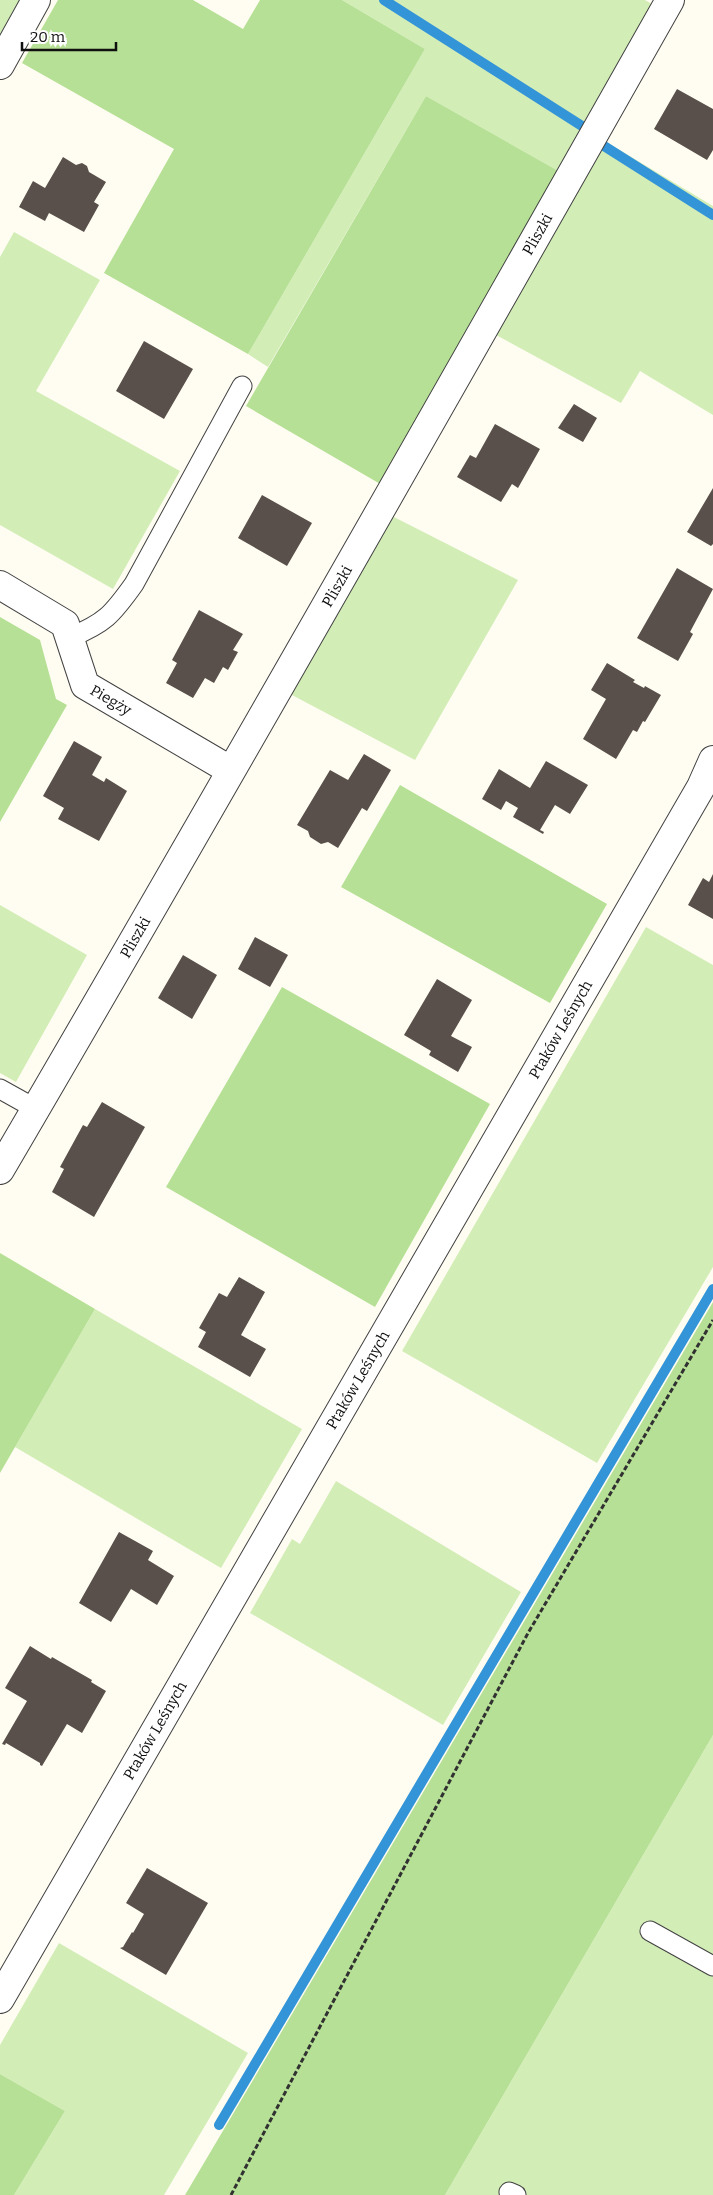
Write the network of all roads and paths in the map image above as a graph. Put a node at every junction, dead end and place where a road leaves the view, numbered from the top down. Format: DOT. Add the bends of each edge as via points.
graph roads {
  1 [pos="36,0"];
  2 [pos="670,0"];
  3 [pos="0,65"];
  4 [pos="242,386"];
  5 [pos="0,585"];
  6 [pos="70,638"];
  7 [pos="713,760"];
  8 [pos="230,770"];
  9 [pos="707,791"];
  10 [pos="0,1089"];
  11 [pos="36,1109"];
  12 [pos="0,1170"];
  13 [pos="713,1320"];
  14 [pos="650,1931"];
  15 [pos="713,1966"];
  16 [pos="0,1999"];
  17 [pos="231,2195"];
  1 -- 3 [label="street"];
  2 -- 8 [label="street, Pliszki" via="433,420"];
  4 -- 6 [label="lane" via="134,584 113,613 93,628"];
  5 -- 6 [label="street, Piegży" via="65,624"];
  6 -- 8 [label="street, Piegży" via="85,685"];
  7 -- 9 [label="street, Ptaków Leśnych"];
  8 -- 11 [label="street, Pliszki"];
  9 -- 16 [label="street, Ptaków Leśnych"];
  10 -- 11 [label="lane"];
  11 -- 12 [label="street, Pliszki"];
  13 -- 17 [label="path" via="528,1633"];
  14 -- 15 [label="lane"];
}
